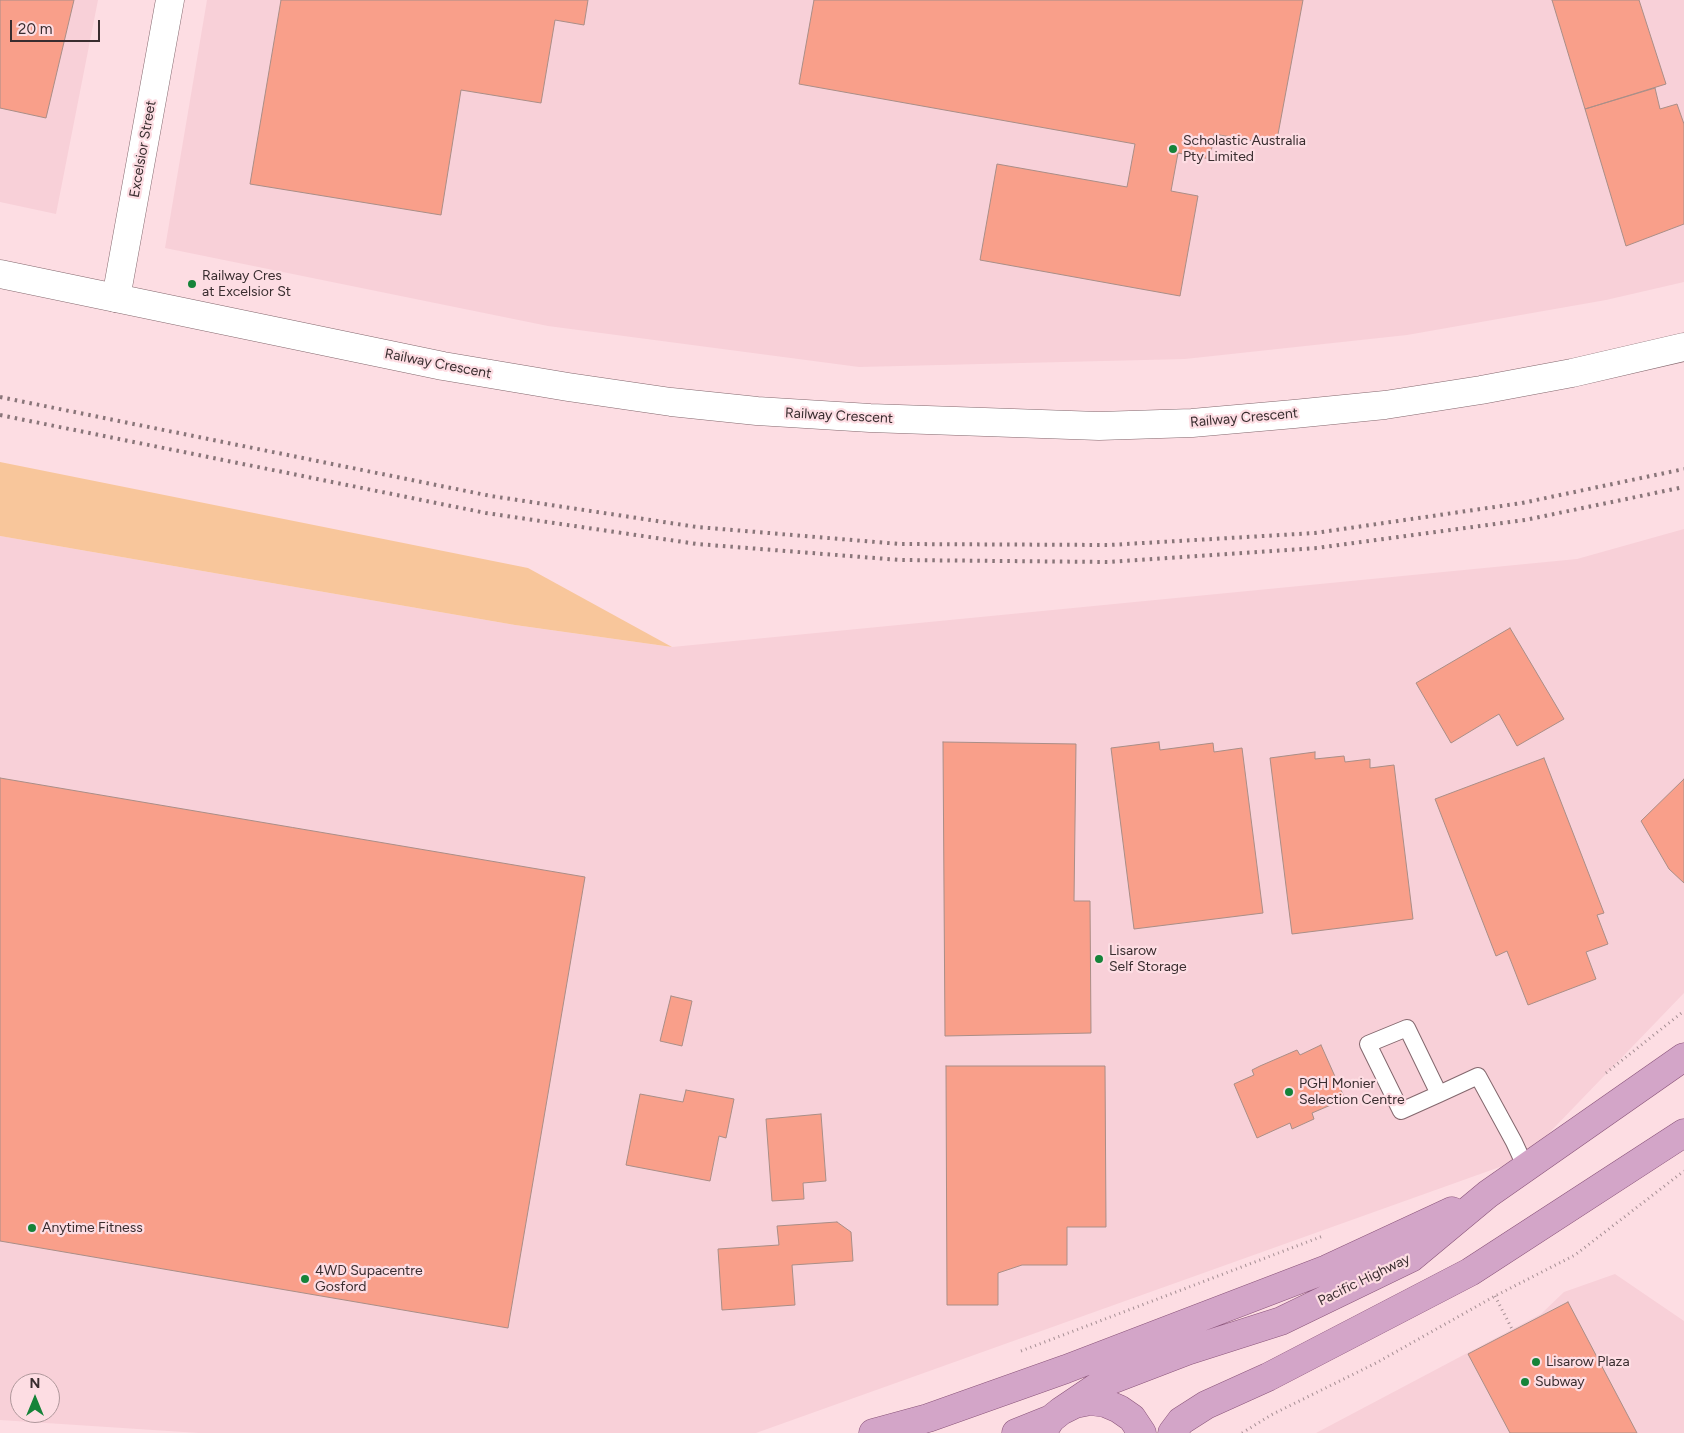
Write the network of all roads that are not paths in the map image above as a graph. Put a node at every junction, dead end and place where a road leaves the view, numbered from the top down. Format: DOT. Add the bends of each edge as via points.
graph roads {
  1 [pos="170,0"];
  2 [pos="0,274"];
  3 [pos="116,298"];
  4 [pos="1684,347"];
  5 [pos="1684,1057"];
  6 [pos="1438,1094"];
  7 [pos="1684,1132"];
  8 [pos="1526,1168"];
  9 [pos="1488,1194"];
  10 [pos="1052,1421"];
  11 [pos="872,1433"];
  12 [pos="1016,1433"];
  13 [pos="1142,1433"];
  14 [pos="1172,1433"];
  1 -- 3 [label="main road, Excelsior Street"];
  2 -- 3 [label="main road, Railway Crescent"];
  3 -- 4 [label="main road, Railway Crescent" via="443,366 624,395 757,411 998,423 1099,426 1192,423 1376,406 1572,373"];
  5 -- 8 [label="main road, Pacific Highway"];
  6 -- 6 [label="lane" via="1401,1111 1368,1044 1407,1028"];
  6 -- 8 [label="lane" via="1478,1076"];
  7 -- 14 [label="main road" via="1470,1272 1268,1377 1206,1405 1181,1421"];
  8 -- 9 [label="main road, Pacific Highway"];
  9 -- 10 [label="main road, Pacific Highway" via="1411,1258 1282,1321 1187,1351 1100,1384"];
  9 -- 11 [label="main road" via="1318,1272 1066,1369 928,1418"];
  10 -- 12 [label="main road, Pacific Highway"];
  10 -- 13 [label="main road" via="1075,1404 1090,1401 1119,1409 1132,1418"];
}
